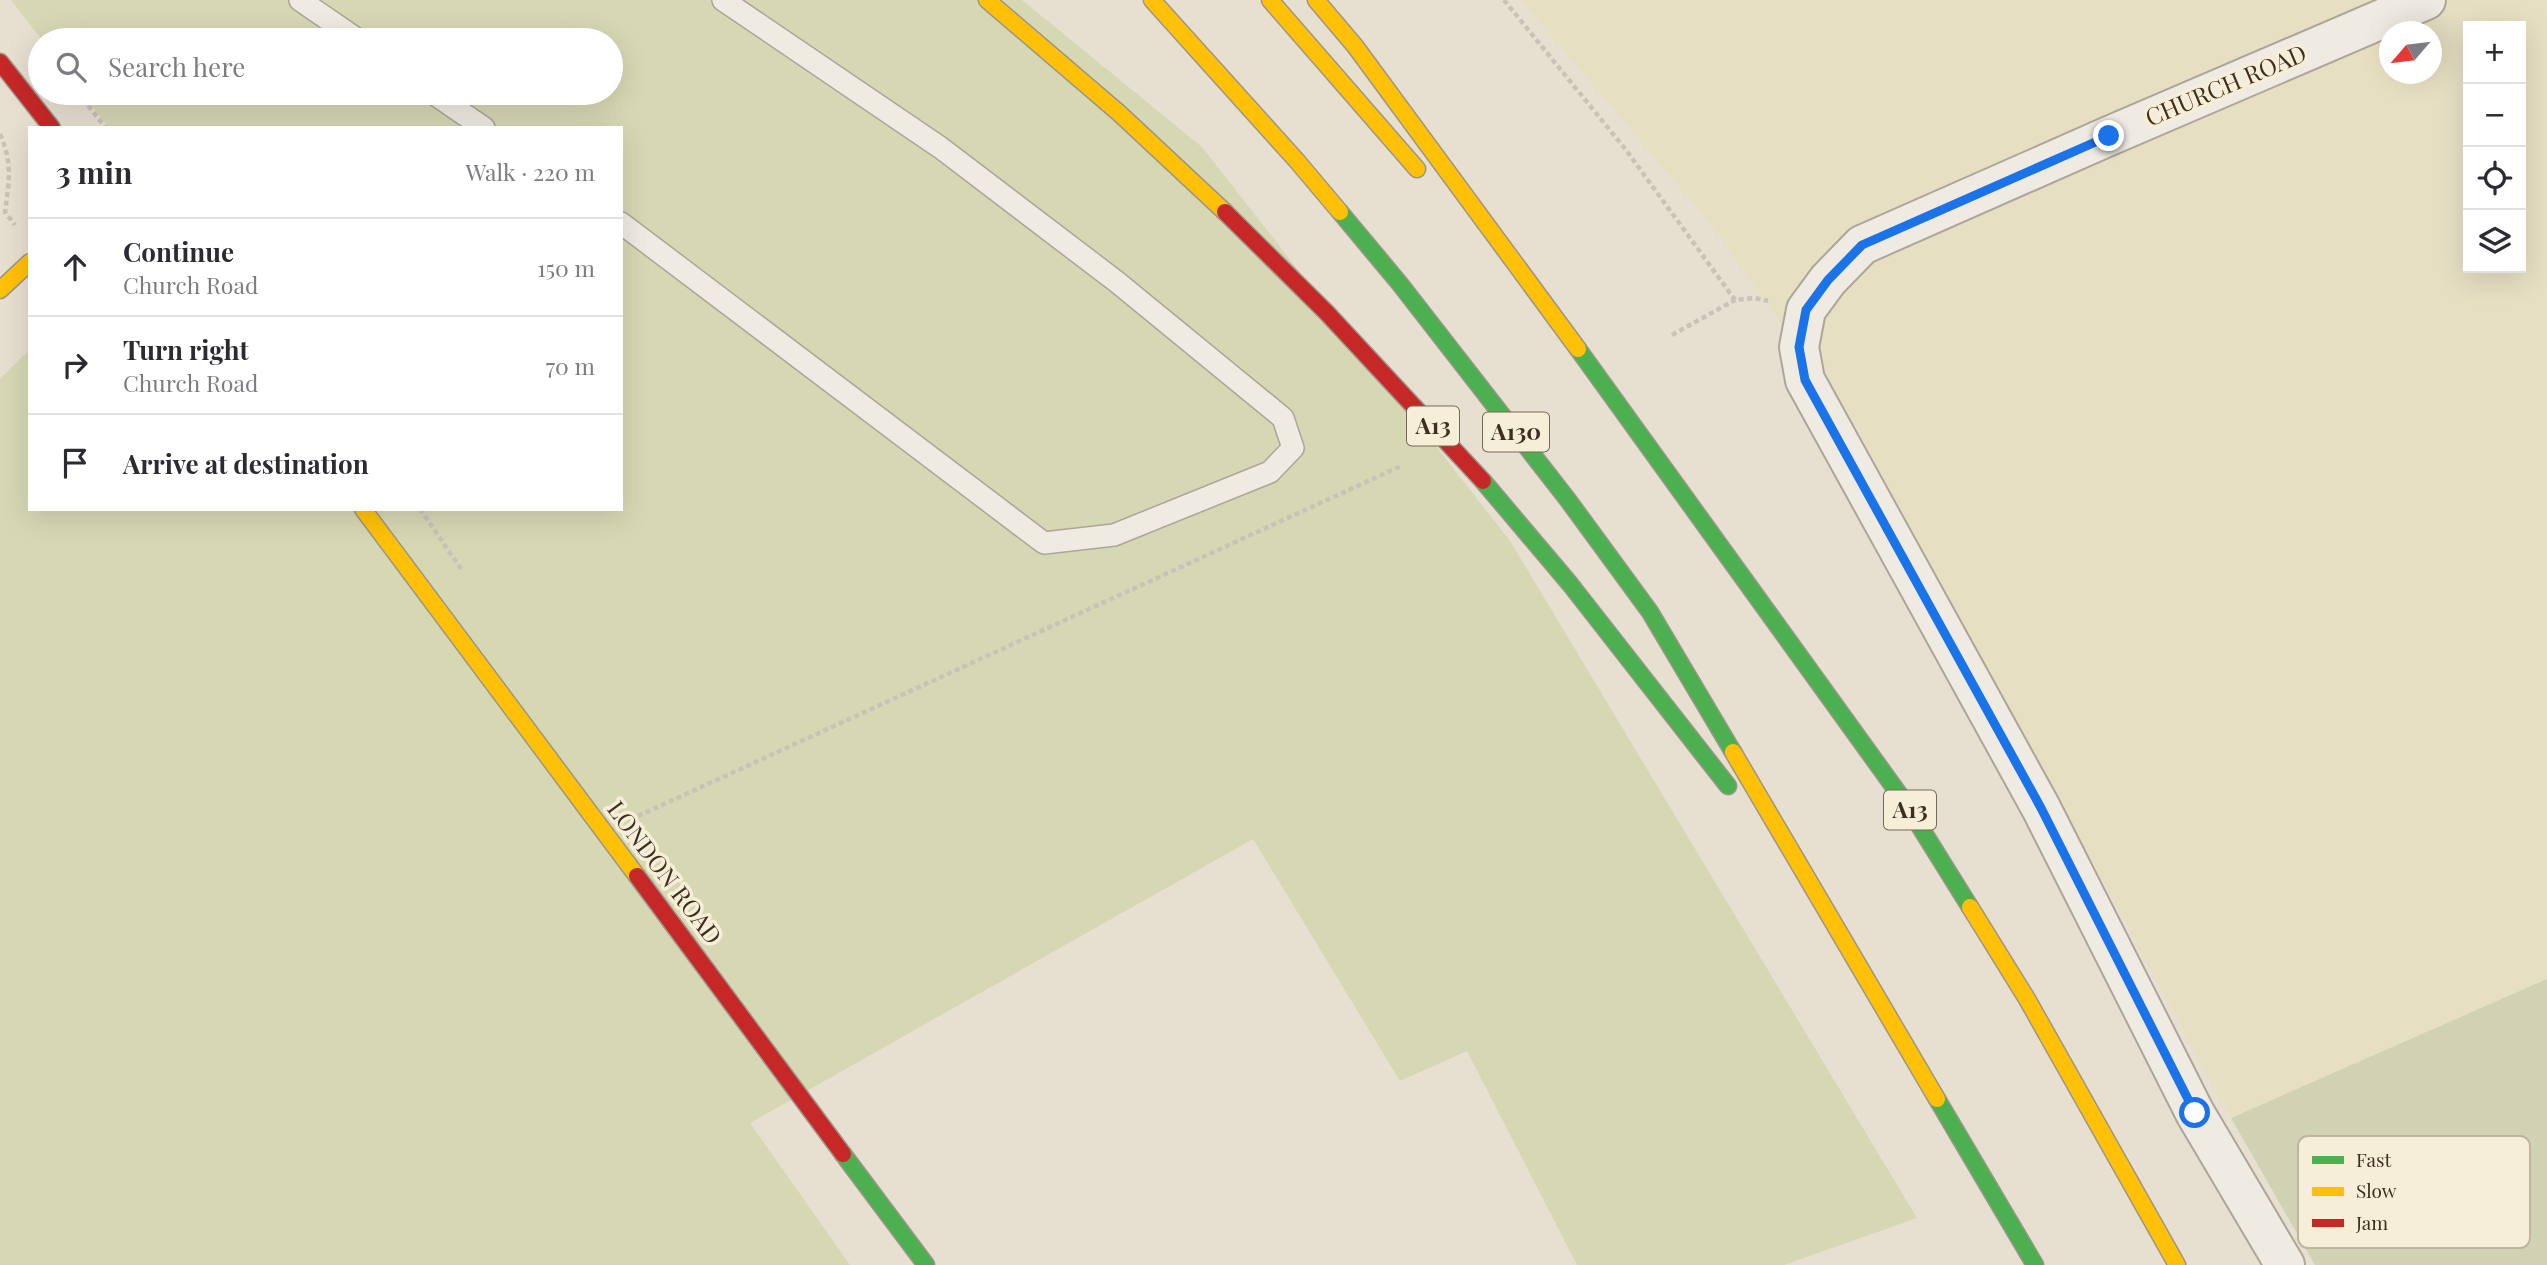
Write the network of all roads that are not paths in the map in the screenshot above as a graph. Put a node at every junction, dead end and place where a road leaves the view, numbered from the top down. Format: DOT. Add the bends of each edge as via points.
graph roads {
  1 [pos="300,0"];
  2 [pos="723,0"];
  3 [pos="987,0"];
  4 [pos="1152,0"];
  5 [pos="1270,0"];
  6 [pos="1317,0"];
  7 [pos="2426,0"];
  8 [pos="341,28"];
  9 [pos="0,62"];
  10 [pos="28,98"];
  11 [pos="34,105"];
  12 [pos="450,105"];
  13 [pos="50,126"];
  14 [pos="481,126"];
  15 [pos="1432,186"];
  16 [pos="623,225"];
  17 [pos="1477,238"];
  18 [pos="28,264"];
  19 [pos="0,290"];
  20 [pos="1601,382"];
  21 [pos="365,511"];
  22 [pos="1738,799"];
  23 [pos="1755,820"];
  24 [pos="1822,906"];
  25 [pos="926,1265"];
  26 [pos="2035,1265"];
  27 [pos="2177,1265"];
  28 [pos="2285,1265"];
  1 -- 8 [label="lane"];
  2 -- 16 [label="lane" via="941,148 1117,282 1283,418 1293,448 1270,472 1114,535 1044,543"];
  3 -- 22 [label="main road, A13" via="1177,165 1397,386 1514,516"];
  4 -- 24 [label="main road, A130" via="1400,284 1568,500 1650,612"];
  5 -- 15 [label="main road"];
  6 -- 20 [label="main road, A13"];
  7 -- 28 [label="street, CHURCH ROAD" via="1862,245 1806,310 1799,347 1805,380 2041,808 2195,1113"];
  9 -- 10 [label="main road"];
  11 -- 13 [label="main road"];
  12 -- 14 [label="lane"];
  17 -- 20 [label="main road"];
  18 -- 19 [label="main road"];
  20 -- 27 [label="main road, A13" via="1904,801 2027,999"];
  21 -- 25 [label="main road, LONDON ROAD"];
  23 -- 24 [label="main road"];
  24 -- 26 [label="main road"];
}
